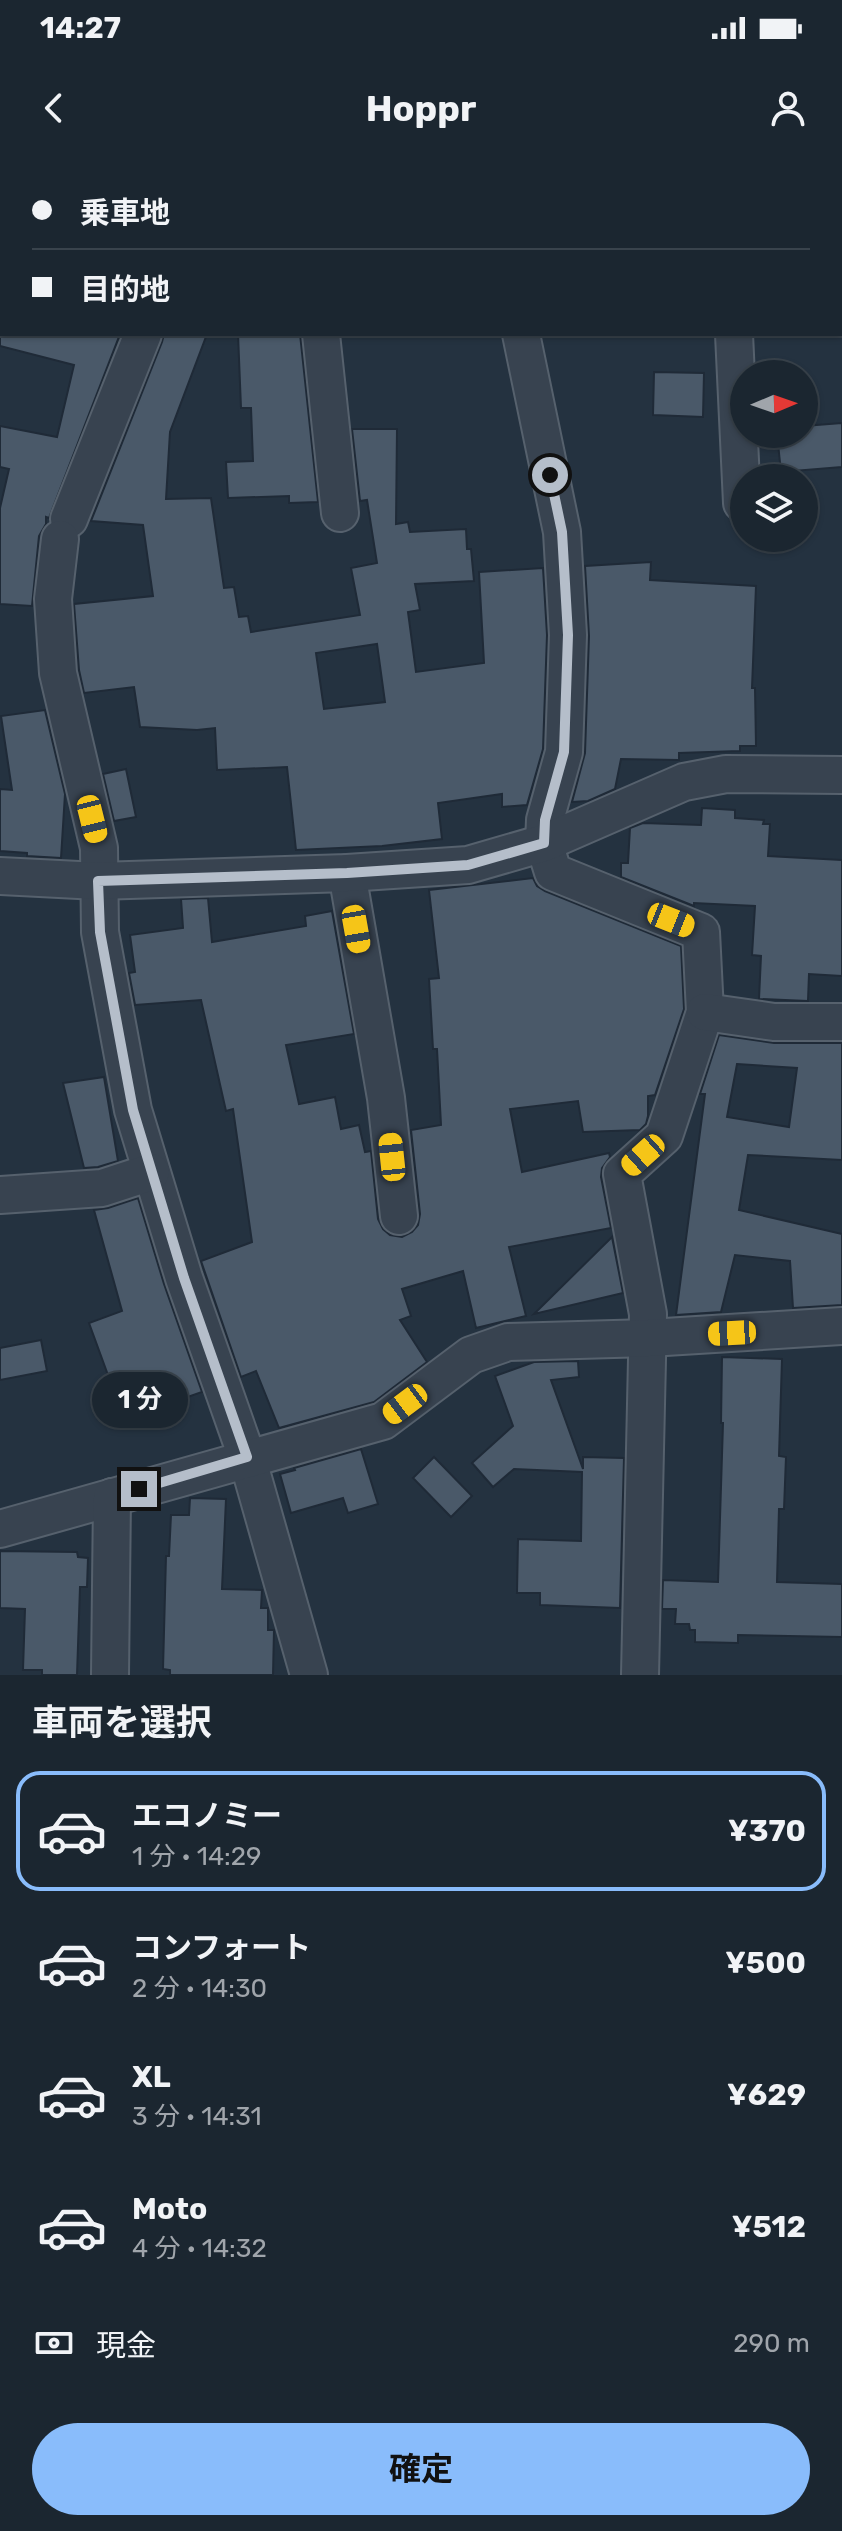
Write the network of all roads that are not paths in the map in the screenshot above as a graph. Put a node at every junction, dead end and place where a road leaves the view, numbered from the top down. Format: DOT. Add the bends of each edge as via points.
graph roads {
  1 [pos="142,336"];
  2 [pos="321,336"];
  3 [pos="521,336"];
  4 [pos="734,336"];
  5 [pos="740,464"];
  6 [pos="340,513"];
  7 [pos="842,775"];
  8 [pos="544,843"];
  9 [pos="347,873"];
  10 [pos="0,876"];
  11 [pos="98,881"];
  12 [pos="705,1012"];
  13 [pos="842,1022"];
  14 [pos="151,1172"];
  15 [pos="0,1195"];
  16 [pos="399,1216"];
  17 [pos="842,1326"];
  18 [pos="649,1338"];
  19 [pos="247,1457"];
  20 [pos="112,1497"];
  21 [pos="0,1529"];
  22 [pos="110,1675"];
  23 [pos="309,1675"];
  24 [pos="640,1675"];
  1 -- 11 [label="street" via="65,529 53,599 58,673 99,848"];
  2 -- 6 [label="street"];
  3 -- 8 [label="street" via="562,532 568,635 564,752"];
  4 -- 5 [label="street"];
  7 -- 8 [label="street" via="726,774 684,782"];
  8 -- 9 [label="street" via="468,865"];
  8 -- 12 [label="street" via="553,872 701,932"];
  9 -- 11 [label="street"];
  9 -- 16 [label="street" via="386,1098"];
  10 -- 11 [label="street"];
  11 -- 14 [label="street" via="108,977 133,1110"];
  12 -- 13 [label="street" via="774,1022"];
  12 -- 18 [label="street" via="664,1136 622,1174"];
  14 -- 15 [label="street" via="102,1188"];
  14 -- 19 [label="street"];
  17 -- 18 [label="street"];
  18 -- 19 [label="street" via="508,1342 471,1355 383,1421"];
  18 -- 24 [label="street"];
  19 -- 20 [label="street"];
  19 -- 23 [label="street"];
  20 -- 21 [label="street"];
  20 -- 22 [label="street"];
}
